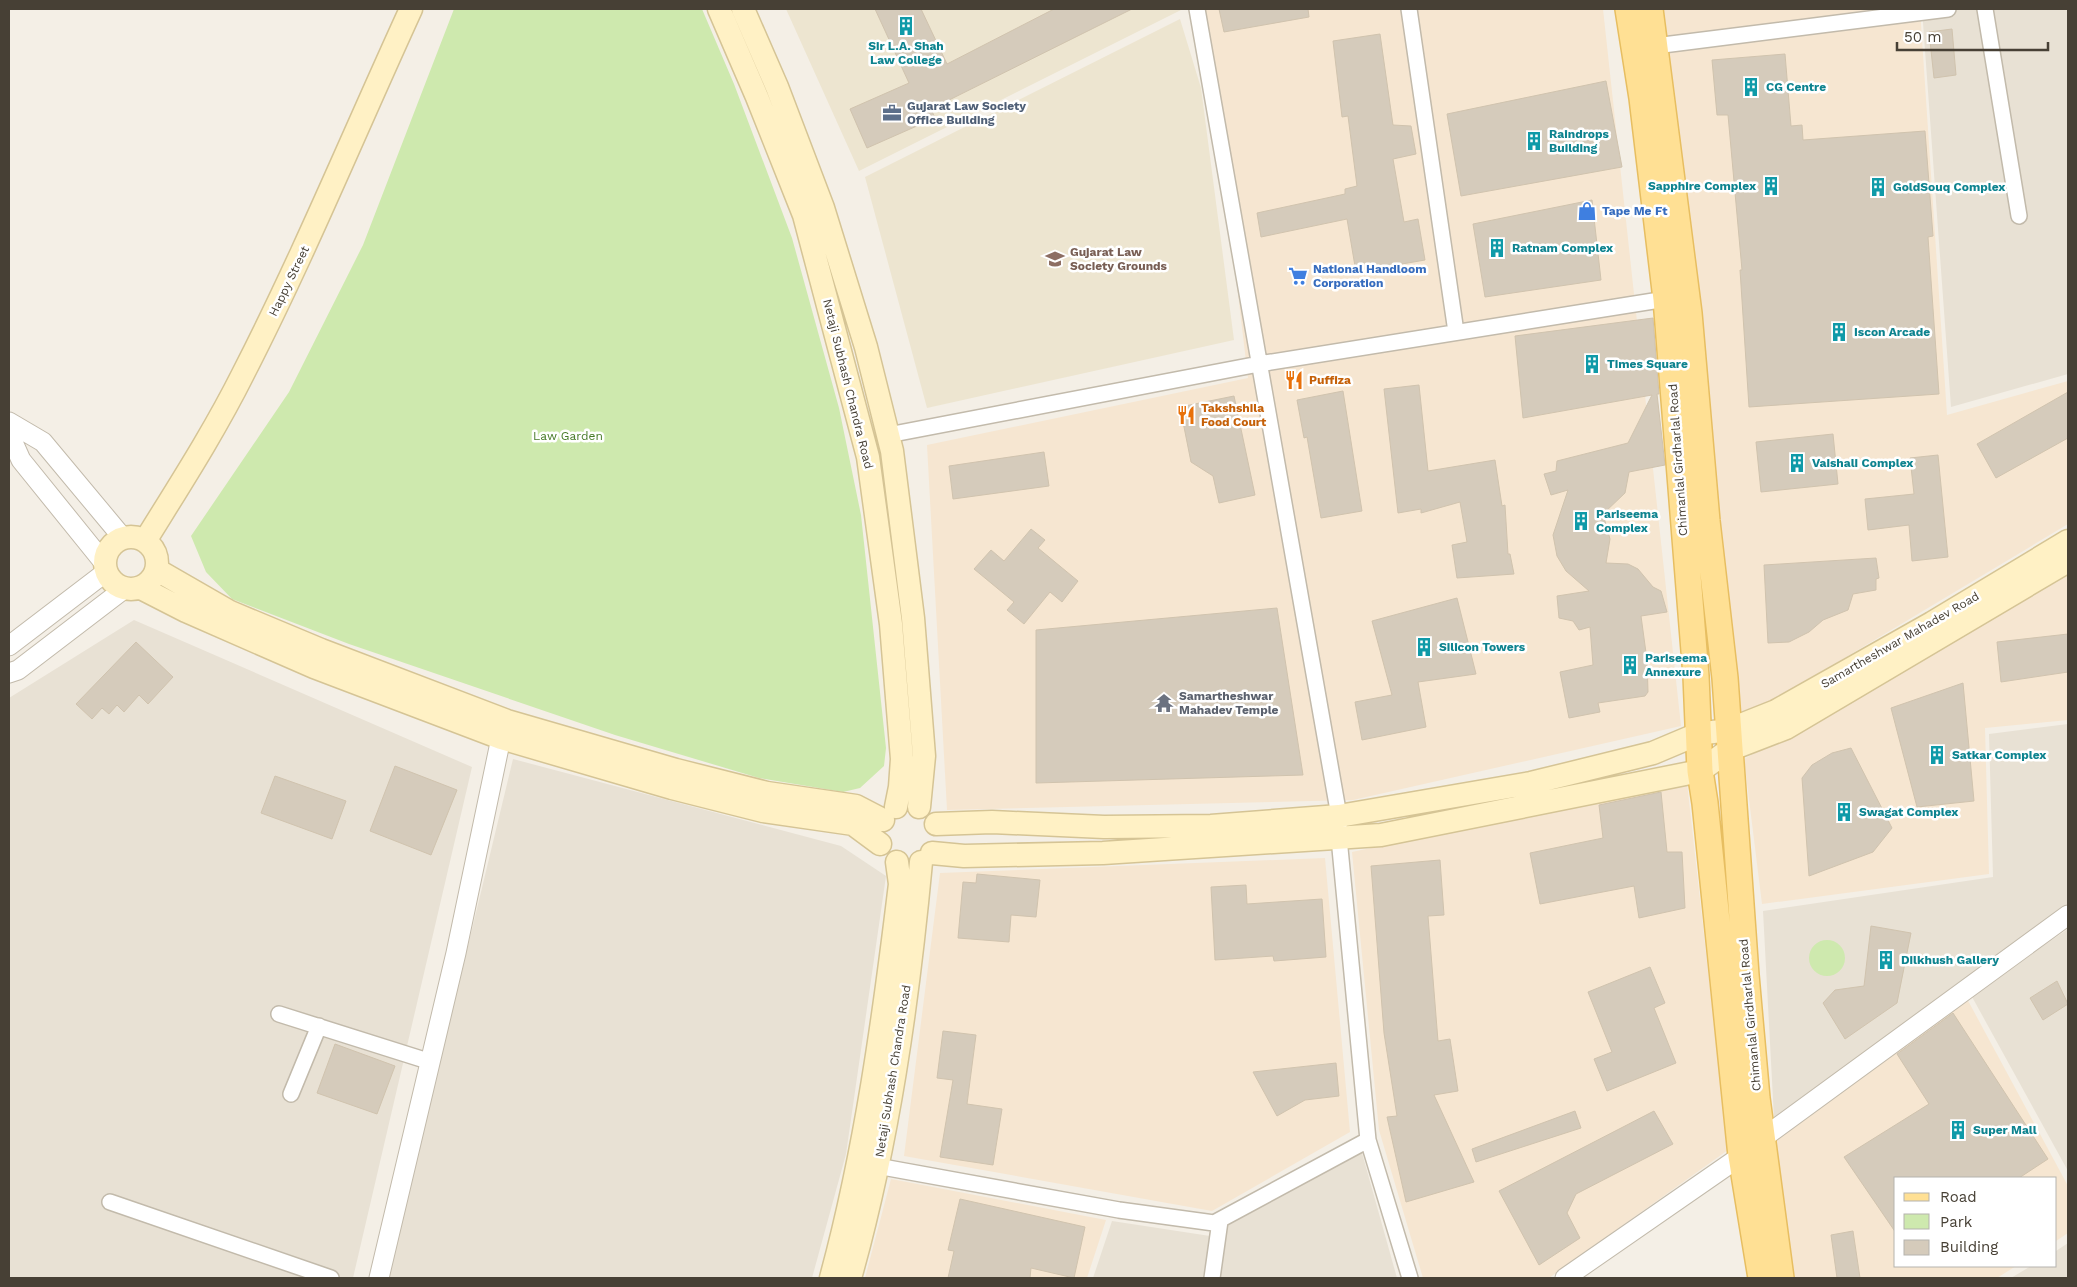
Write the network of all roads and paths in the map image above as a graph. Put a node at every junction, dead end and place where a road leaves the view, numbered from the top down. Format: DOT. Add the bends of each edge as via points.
graph roads {
  1 [pos="411,9"];
  2 [pos="719,9"];
  3 [pos="743,9"];
  4 [pos="1197,9"];
  5 [pos="1409,9"];
  6 [pos="1628,9"];
  7 [pos="1650,9"];
  8 [pos="1948,9"];
  9 [pos="1985,9"];
  10 [pos="1655,46"];
  11 [pos="2019,216"];
  12 [pos="1666,298"];
  13 [pos="1456,332"];
  14 [pos="1259,364"];
  15 [pos="9,422"];
  16 [pos="9,433"];
  17 [pos="888,435"];
  18 [pos="134,540"];
  19 [pos="2068,557"];
  20 [pos="105,568"];
  21 [pos="157,570"];
  22 [pos="133,588"];
  23 [pos="9,646"];
  24 [pos="9,673"];
  25 [pos="504,730"];
  26 [pos="1698,734"];
  27 [pos="1728,740"];
  28 [pos="1700,771"];
  29 [pos="919,807"];
  30 [pos="889,814"];
  31 [pos="936,824"];
  32 [pos="1339,827"];
  33 [pos="880,844"];
  34 [pos="926,858"];
  35 [pos="896,862"];
  36 [pos="2068,915"];
  37 [pos="279,1014"];
  38 [pos="319,1026"];
  39 [pos="431,1062"];
  40 [pos="291,1094"];
  41 [pos="1762,1138"];
  42 [pos="1368,1140"];
  43 [pos="1741,1156"];
  44 [pos="877,1166"];
  45 [pos="110,1202"];
  46 [pos="1220,1220"];
  47 [pos="331,1278"];
  48 [pos="379,1278"];
  49 [pos="831,1278"];
  50 [pos="850,1278"];
  51 [pos="1212,1278"];
  52 [pos="1410,1278"];
  53 [pos="1565,1278"];
  54 [pos="1761,1278"];
  55 [pos="1781,1278"];
  1 -- 18 [label="main road, Happy Street" via="305,249 243,376 194,463"];
  2 -- 30 [label="main road, Netaji Subhash Chandra Road" via="804,215 868,457 891,624 902,758 900,788"];
  3 -- 17 [label="main road, Netaji Subhash Chandra Road" via="777,87 822,208 866,348"];
  4 -- 14 [label="street"];
  5 -- 13 [label="street"];
  6 -- 12 [label="main road, Chimanlal Girdharlal Road"];
  7 -- 10 [label="main road, Chimanlal Girdharlal Road"];
  8 -- 10 [label="street"];
  9 -- 11 [label="street"];
  10 -- 27 [label="main road, Chimanlal Girdharlal Road" via="1689,313 1707,521 1725,678"];
  12 -- 13 [label="street"];
  12 -- 26 [label="main road, Chimanlal Girdharlal Road"];
  13 -- 14 [label="street"];
  14 -- 17 [label="street"];
  14 -- 32 [label="street"];
  15 -- 18 [label="street" via="44,442"];
  16 -- 20 [label="street" via="21,460"];
  17 -- 29 [label="main road, Netaji Subhash Chandra Road" via="913,618 924,756"];
  18 -- 20 [label="main road" via="110,548"];
  18 -- 21 [label="main road" via="156,553"];
  19 -- 27 [label="main road, Samartheshwar Mahadev Road" via="1786,728"];
  20 -- 22 [label="main road" via="110,580"];
  20 -- 23 [label="street"];
  21 -- 22 [label="main road" via="148,584"];
  21 -- 25 [label="main road" via="230,612"];
  22 -- 24 [label="street" via="18,670"];
  22 -- 25 [label="main road" via="314,667"];
  25 -- 30 [label="main road" via="767,793"];
  25 -- 33 [label="main road" via="662,785 754,809 853,824"];
  25 -- 39 [label="street"];
  26 -- 27 [label="main road"];
  26 -- 28 [label="main road, Chimanlal Girdharlal Road"];
  26 -- 32 [label="main road" via="1653,753"];
  27 -- 28 [label="main road"];
  27 -- 41 [label="main road, Chimanlal Girdharlal Road"];
  28 -- 32 [label="main road" via="1381,836"];
  28 -- 43 [label="main road, Chimanlal Girdharlal Road" via="1706,803"];
  29 -- 30 [label="main road" via="912,805"];
  29 -- 31 [label="main road"];
  30 -- 33 [label="main road" via="879,836"];
  31 -- 32 [label="main road"];
  31 -- 34 [label="main road" via="938,839"];
  32 -- 34 [label="main road" via="1103,853"];
  32 -- 42 [label="street"];
  33 -- 35 [label="main road"];
  34 -- 35 [label="main road" via="913,864"];
  34 -- 44 [label="main road, Netaji Subhash Chandra Road"];
  35 -- 49 [label="main road, Netaji Subhash Chandra Road" via="900,884 874,1082 850,1206"];
  36 -- 41 [label="street"];
  37 -- 38 [label="street"];
  38 -- 39 [label="street"];
  38 -- 40 [label="street"];
  39 -- 48 [label="street"];
  41 -- 55 [label="main road, Chimanlal Girdharlal Road"];
  42 -- 46 [label="street"];
  42 -- 52 [label="street"];
  43 -- 53 [label="street"];
  43 -- 54 [label="main road, Chimanlal Girdharlal Road"];
  44 -- 46 [label="street" via="1119,1210 1201,1222"];
  44 -- 50 [label="main road, Netaji Subhash Chandra Road" via="869,1211"];
  45 -- 47 [label="street"];
  46 -- 51 [label="street"];
}
